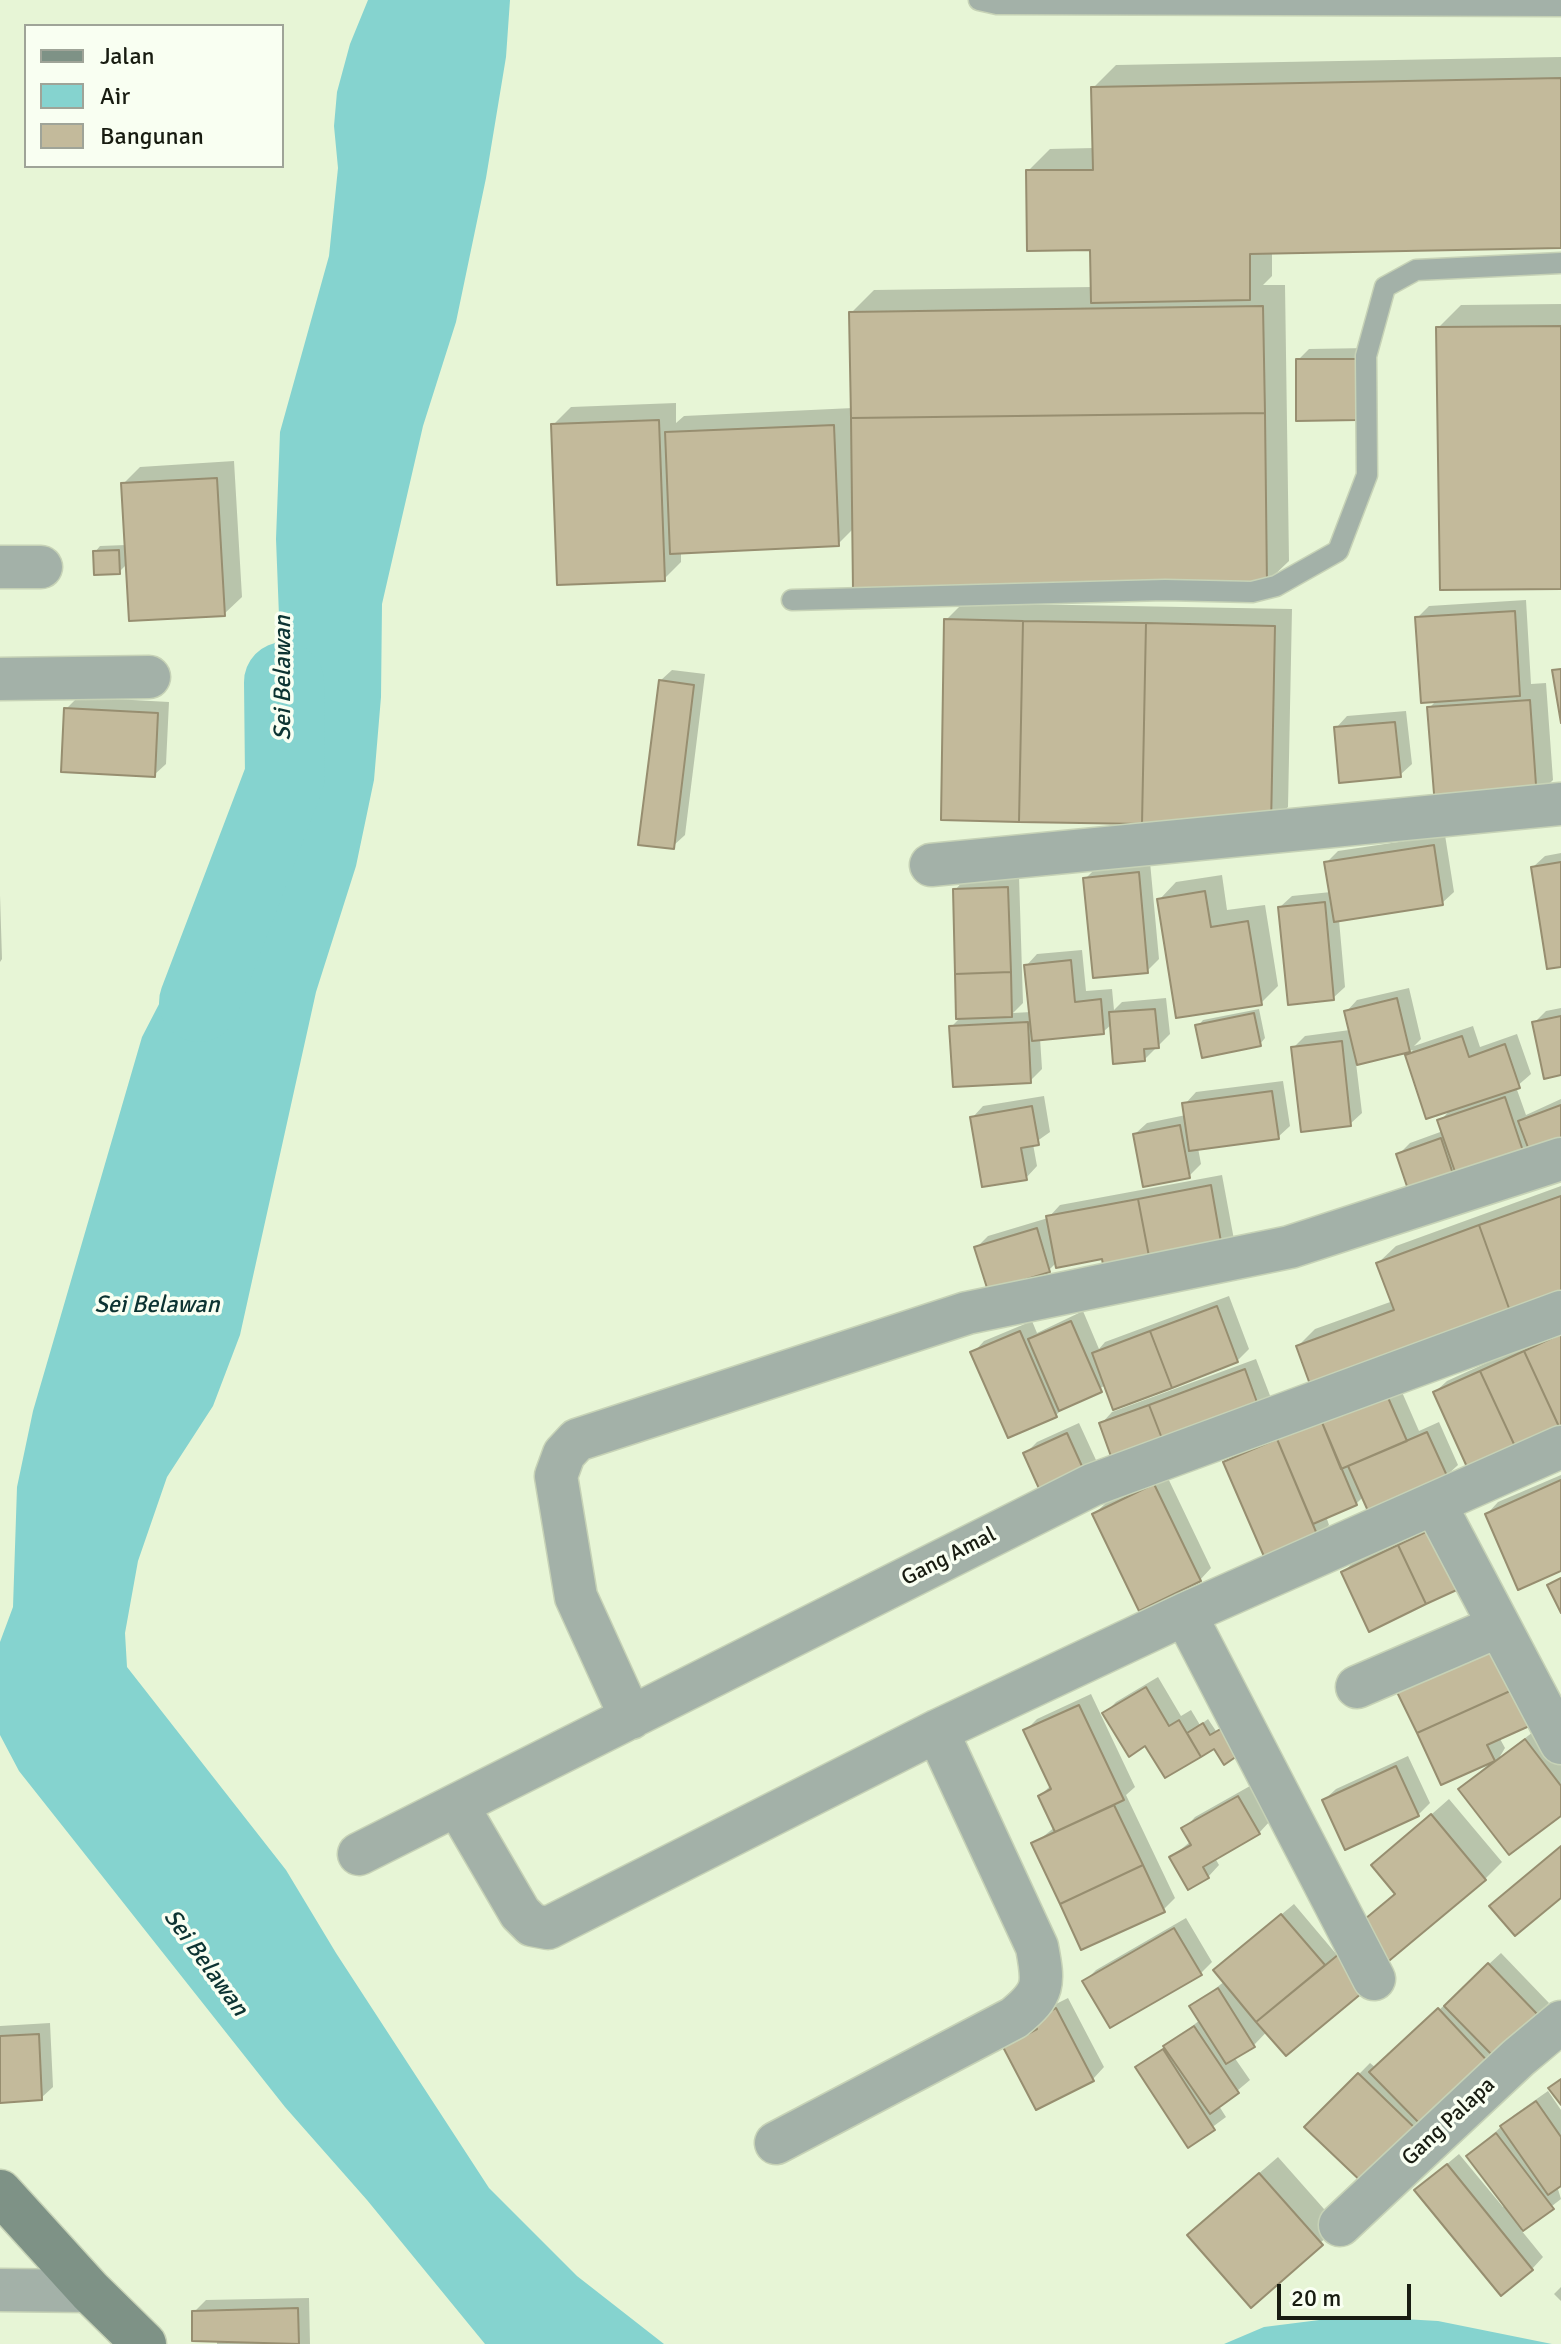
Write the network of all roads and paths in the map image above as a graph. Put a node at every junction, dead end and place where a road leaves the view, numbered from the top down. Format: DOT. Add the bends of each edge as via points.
graph roads {
  1 [pos="979,0"];
  2 [pos="1218,4"];
  3 [pos="1561,6"];
  4 [pos="1561,263"];
  5 [pos="0,567"];
  6 [pos="41,567"];
  7 [pos="792,600"];
  8 [pos="149,677"];
  9 [pos="0,679"];
  10 [pos="1561,804"];
  11 [pos="931,865"];
  12 [pos="1561,1159"];
  13 [pos="1561,1312"];
  14 [pos="1561,1447"];
  15 [pos="1435,1504"];
  16 [pos="1185,1614"];
  17 [pos="1499,1626"];
  18 [pos="1357,1687"];
  19 [pos="631,1718"];
  20 [pos="937,1731"];
  21 [pos="1561,1743"];
  22 [pos="457,1805"];
  23 [pos="359,1854"];
  24 [pos="1374,1979"];
  25 [pos="1561,2022"];
  26 [pos="776,2143"];
  27 [pos="0,2192"];
  28 [pos="1340,2225"];
  29 [pos="0,2290"];
  30 [pos="90,2291"];
  31 [pos="144,2344"];
  1 -- 2 [label="lane"];
  2 -- 3 [label="lane"];
  4 -- 7 [label="lane" via="1416,270 1385,287 1366,356 1367,475 1338,551 1276,586 1252,592"];
  5 -- 6 [label="street"];
  8 -- 9 [label="street"];
  10 -- 11 [label="street"];
  12 -- 19 [label="street" via="1290,1247 967,1313 577,1440 564,1454 556,1476 576,1597"];
  13 -- 19 [label="street, Gang Amal" via="1092,1485"];
  14 -- 15 [label="street"];
  15 -- 16 [label="street"];
  15 -- 17 [label="street"];
  16 -- 20 [label="street"];
  16 -- 24 [label="street"];
  17 -- 18 [label="street"];
  17 -- 21 [label="street"];
  19 -- 22 [label="street, Gang Amal"];
  20 -- 22 [label="street" via="548,1928 532,1925 520,1913"];
  20 -- 26 [label="street" via="1037,1947 1042,1974 1036,2000 1014,2018"];
  22 -- 23 [label="street, Gang Amal"];
  25 -- 28 [label="street, Gang Palapa"];
  27 -- 30 [label="street"];
  29 -- 30 [label="street"];
  30 -- 31 [label="street"];
}
